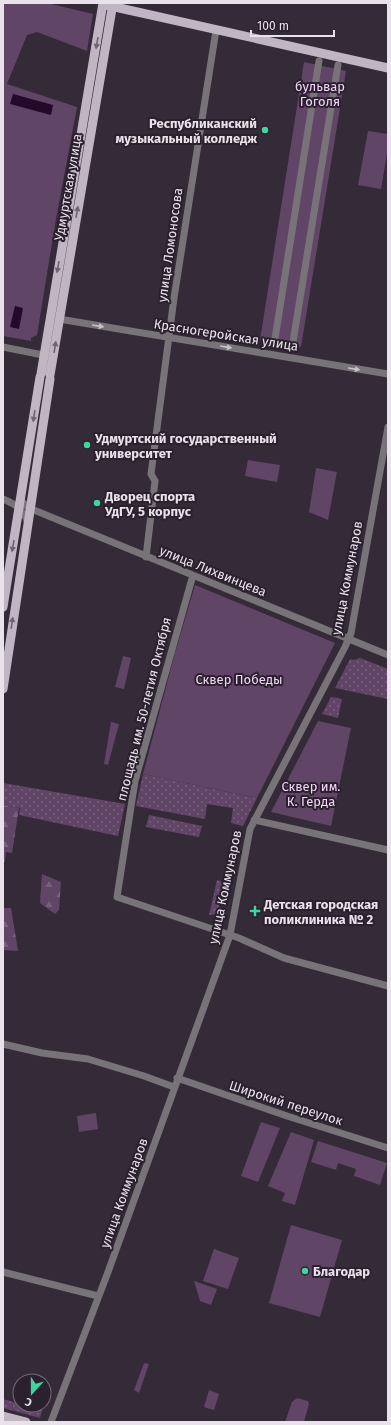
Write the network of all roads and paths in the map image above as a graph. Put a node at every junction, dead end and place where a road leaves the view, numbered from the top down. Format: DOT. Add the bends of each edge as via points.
graph roads {
  1 [pos="106,4"];
  2 [pos="216,30"];
  3 [pos="320,61"];
  4 [pos="338,65"];
  5 [pos="388,68"];
  6 [pos="76,160"];
  7 [pos="86,162"];
  8 [pos="59,319"];
  9 [pos="169,338"];
  10 [pos="274,345"];
  11 [pos="3,347"];
  12 [pos="292,348"];
  13 [pos="43,355"];
  14 [pos="388,374"];
  15 [pos="45,376"];
  16 [pos="388,427"];
  17 [pos="28,455"];
  18 [pos="38,456"];
  19 [pos="3,499"];
  20 [pos="20,504"];
  21 [pos="29,508"];
  22 [pos="27,521"];
  23 [pos="146,557"];
  24 [pos="193,575"];
  25 [pos="3,606"];
  26 [pos="15,607"];
  27 [pos="348,639"];
  28 [pos="388,655"];
  29 [pos="3,689"];
  30 [pos="254,820"];
  31 [pos="388,850"];
  32 [pos="230,935"];
  33 [pos="388,986"];
  34 [pos="3,1044"];
  35 [pos="177,1078"];
  36 [pos="174,1087"];
  37 [pos="388,1148"];
  38 [pos="3,1272"];
  39 [pos="98,1296"];
  40 [pos="3,1416"];
  41 [pos="26,1422"];
  42 [pos="51,1422"];
  1 -- 2 [label="main road"];
  1 -- 6 [label="main road, Удмуртская улица, one-way"];
  1 -- 7 [label="main road, Удмуртская улица"];
  2 -- 5 [label="main road"];
  2 -- 9 [label="street, улица Ломоносова"];
  3 -- 10 [label="street"];
  4 -- 12 [label="street"];
  6 -- 7 [label="main road"];
  6 -- 13 [label="main road, Удмуртская улица, one-way"];
  8 -- 7 [label="main road, Удмуртская улица, one-way"];
  8 -- 9 [label="street, Красногеройская улица, one-way"];
  15 -- 8 [label="main road, Удмуртская улица, one-way"];
  9 -- 14 [label="street, Красногеройская улица, one-way"];
  9 -- 23 [label="street, улица Ломоносова" via="151,474 155,482"];
  11 -- 13 [label="street"];
  13 -- 15 [label="main road, Удмуртская улица"];
  15 -- 17 [label="main road, Удмуртская улица, one-way"];
  15 -- 18 [label="main road, Удмуртская улица"];
  16 -- 27 [label="street, улица Коммунаров"];
  17 -- 18 [label="main road"];
  17 -- 20 [label="main road, Удмуртская улица"];
  18 -- 21 [label="main road, Удмуртская улица"];
  19 -- 20 [label="street"];
  20 -- 21 [label="street, улица Лихвинцева"];
  20 -- 22 [label="street"];
  20 -- 25 [label="main road, Удмуртская улица, one-way"];
  21 -- 22 [label="main road, Удмуртская улица"];
  21 -- 23 [label="street, улица Лихвинцева"];
  22 -- 26 [label="main road, Удмуртская улица"];
  23 -- 24 [label="street, улица Лихвинцева"];
  24 -- 27 [label="street, улица Лихвинцева"];
  24 -- 32 [label="street, площадь им. 50-летия Октября" via="135,781 116,898"];
  25 -- 26 [label="main road"];
  29 -- 26 [label="main road, Удмуртская улица, one-way"];
  27 -- 28 [label="street, улица Лихвинцева"];
  27 -- 30 [label="street, улица Коммунаров"];
  30 -- 31 [label="street"];
  30 -- 32 [label="street, улица Коммунаров" via="250,829"];
  32 -- 33 [label="street" via="284,958"];
  32 -- 35 [label="street, улица Коммунаров"];
  34 -- 36 [label="street" via="42,1053 88,1059"];
  35 -- 36 [label="street, улица Коммунаров"];
  35 -- 37 [label="street, Широкий переулок"];
  36 -- 39 [label="street, улица Коммунаров"];
  38 -- 39 [label="street"];
  39 -- 42 [label="street, улица Коммунаров"];
  40 -- 41 [label="main road"];
}
